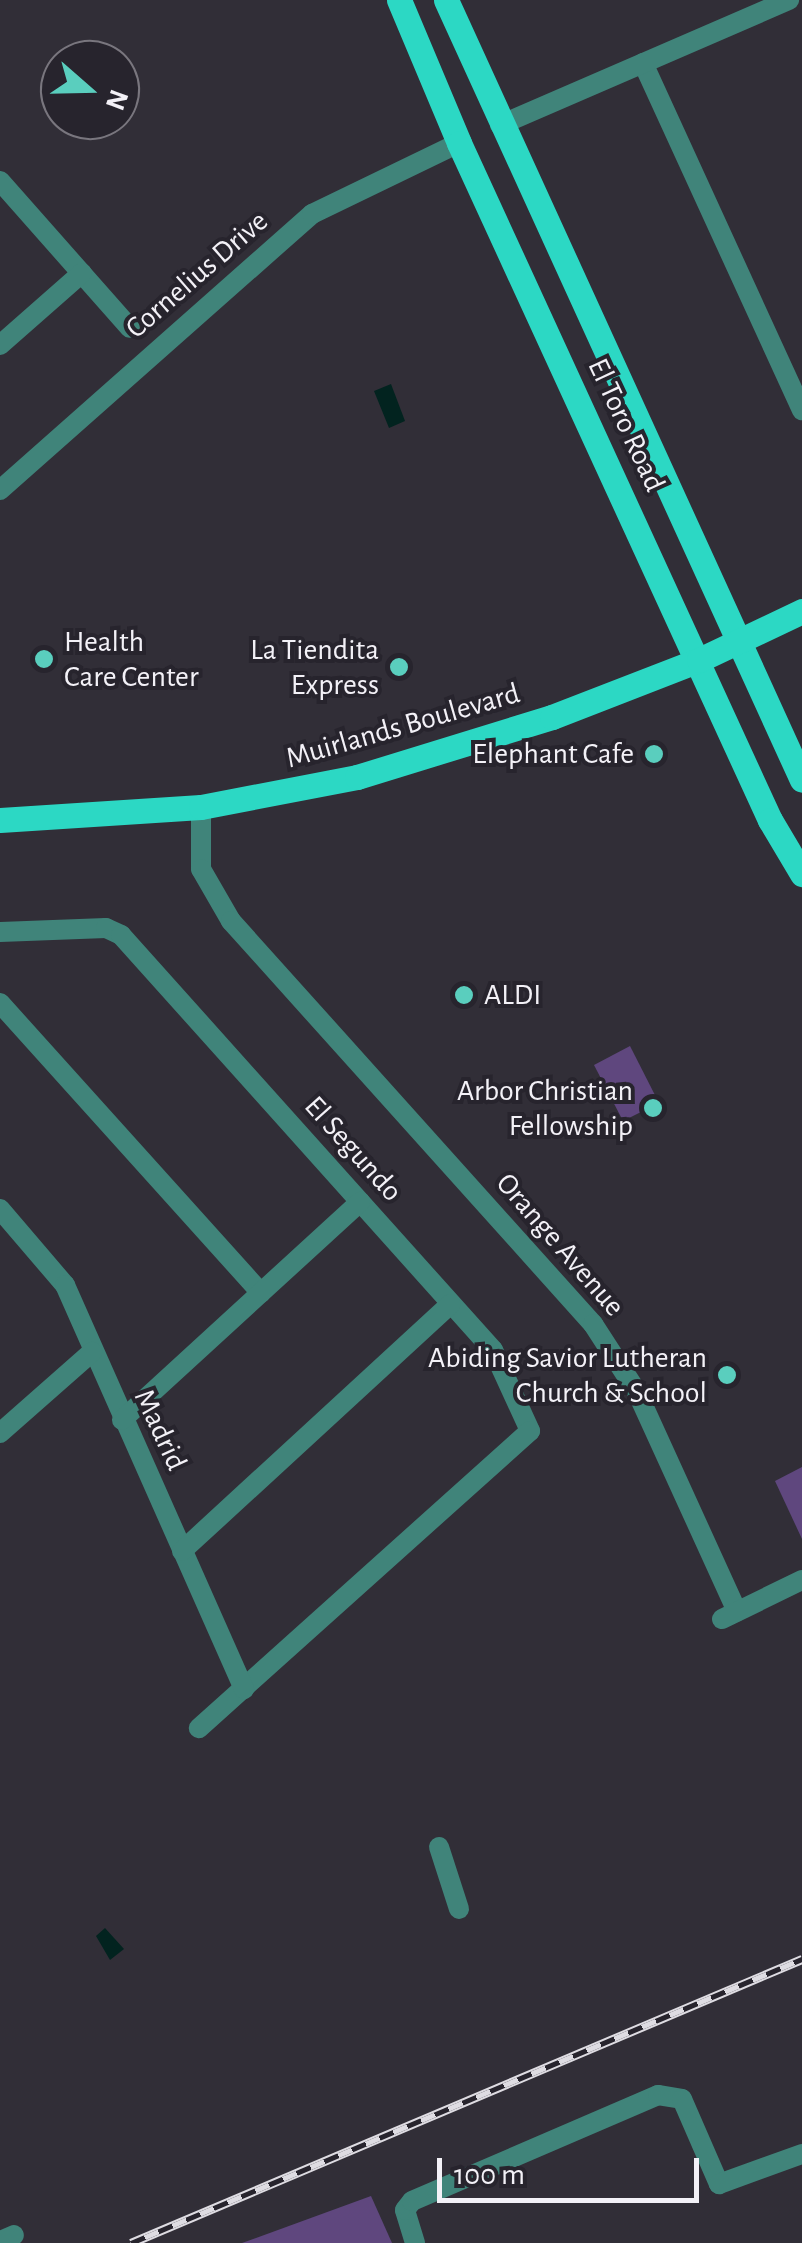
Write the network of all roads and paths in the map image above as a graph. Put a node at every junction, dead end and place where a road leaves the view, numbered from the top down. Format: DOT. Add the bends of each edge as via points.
graph roads {
  1 [pos="399,0"];
  2 [pos="446,0"];
  3 [pos="788,0"];
  4 [pos="643,62"];
  5 [pos="500,125"];
  6 [pos="459,144"];
  7 [pos="0,182"];
  8 [pos="82,273"];
  9 [pos="130,328"];
  10 [pos="0,345"];
  11 [pos="802,410"];
  12 [pos="0,490"];
  13 [pos="802,611"];
  14 [pos="742,640"];
  15 [pos="699,660"];
  16 [pos="802,780"];
  17 [pos="201,807"];
  18 [pos="0,820"];
  19 [pos="802,874"];
  20 [pos="0,932"];
  21 [pos="0,1002"];
  22 [pos="360,1202"];
  23 [pos="0,1209"];
  24 [pos="261,1293"];
  25 [pos="451,1304"];
  26 [pos="92,1352"];
  27 [pos="122,1420"];
  28 [pos="1,1429"];
  29 [pos="182,1551"];
  30 [pos="802,1580"];
  31 [pos="244,1689"];
  32 [pos="199,1728"];
  33 [pos="438,1847"];
  34 [pos="460,1908"];
  35 [pos="802,2154"];
  36 [pos="416,2243"];
  1 -- 6 [label="main road, El Toro Road"];
  2 -- 5 [label="main road, El Toro Road"];
  3 -- 4 [label="street"];
  4 -- 5 [label="street"];
  4 -- 11 [label="street"];
  5 -- 6 [label="main road"];
  5 -- 14 [label="main road, El Toro Road"];
  6 -- 12 [label="street, Cornelius Drive" via="312,214"];
  6 -- 15 [label="main road, El Toro Road"];
  7 -- 8 [label="street"];
  8 -- 9 [label="street"];
  8 -- 10 [label="street"];
  13 -- 14 [label="main road, Muirlands Boulevard"];
  14 -- 15 [label="main road, Muirlands Boulevard"];
  14 -- 16 [label="main road, El Toro Road"];
  15 -- 17 [label="main road, Muirlands Boulevard" via="552,717 376,772"];
  15 -- 19 [label="main road, El Toro Road" via="770,820"];
  17 -- 18 [label="main road, Muirlands Boulevard"];
  17 -- 30 [label="street, Orange Avenue" via="201,869 231,920 592,1324 636,1392 729,1615"];
  20 -- 22 [label="street, El Segundo" via="106,928 121,935"];
  21 -- 24 [label="street"];
  22 -- 24 [label="street"];
  22 -- 25 [label="street, El Segundo"];
  23 -- 26 [label="street, Madrid" via="64,1285"];
  24 -- 27 [label="street"];
  25 -- 29 [label="street"];
  25 -- 31 [label="street, El Segundo" via="493,1350 530,1430"];
  26 -- 27 [label="street, Madrid"];
  26 -- 28 [label="street"];
  27 -- 29 [label="street, Madrid"];
  29 -- 31 [label="street, Madrid"];
  31 -- 32 [label="street"];
  33 -- 34 [label="street"];
  35 -- 36 [label="street" via="719,2184 686,2106 676,2096 658,2095 423,2195 405,2210"];
}
